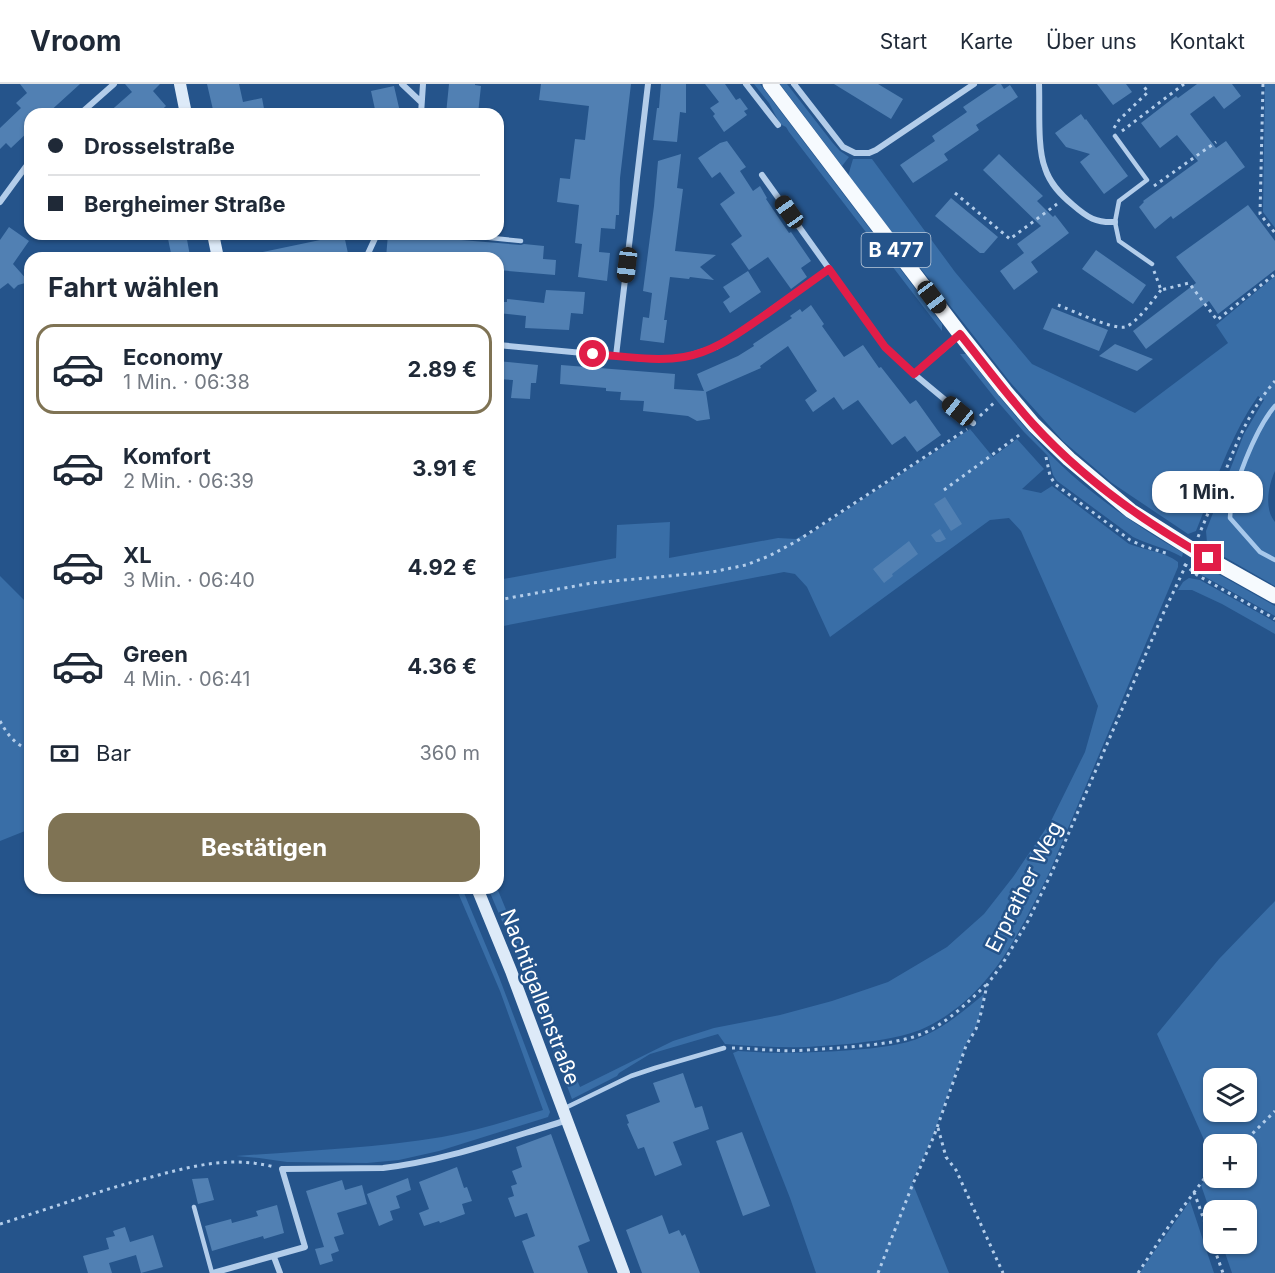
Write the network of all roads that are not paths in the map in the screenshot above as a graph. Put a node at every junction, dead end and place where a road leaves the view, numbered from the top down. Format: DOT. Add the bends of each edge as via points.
graph roads {
  1 [pos="114,84"];
  2 [pos="180,84"];
  3 [pos="402,84"];
  4 [pos="423,84"];
  5 [pos="648,84"];
  6 [pos="746,84"];
  7 [pos="770,84"];
  8 [pos="794,84"];
  9 [pos="974,84"];
  10 [pos="1039,84"];
  11 [pos="421,102"];
  12 [pos="87,108"];
  13 [pos="185,108"];
  14 [pos="421,108"];
  15 [pos="778,125"];
  16 [pos="1115,136"];
  17 [pos="24,169"];
  18 [pos="762,174"];
  19 [pos="0,201"];
  20 [pos="1115,222"];
  21 [pos="504,239"];
  22 [pos="521,241"];
  23 [pos="1152,264"];
  24 [pos="829,269"];
  25 [pos="960,334"];
  26 [pos="504,346"];
  27 [pos="616,356"];
  28 [pos="914,374"];
  29 [pos="973,423"];
  30 [pos="1275,596"];
  31 [pos="479,894"];
  32 [pos="724,1048"];
  33 [pos="565,1114"];
  34 [pos="195,1207"];
  35 [pos="274,1257"];
  36 [pos="213,1273"];
  37 [pos="280,1273"];
  38 [pos="624,1273"];
  1 -- 12 [label="street"];
  2 -- 13 [label="main road"];
  3 -- 11 [label="street"];
  4 -- 11 [label="street"];
  5 -- 27 [label="street"];
  6 -- 15 [label="street"];
  7 -- 25 [label="main road, B 477"];
  8 -- 9 [label="street" via="843,147 855,153 876,150"];
  10 -- 20 [label="street" via="1042,159 1049,178 1065,198 1092,219"];
  11 -- 14 [label="street"];
  16 -- 20 [label="lane" via="1147,180 1119,201"];
  17 -- 19 [label="street"];
  18 -- 24 [label="street"];
  20 -- 23 [label="lane" via="1119,241"];
  21 -- 22 [label="lane"];
  24 -- 27 [label="street" via="742,331 708,350 667,359"];
  24 -- 28 [label="street" via="885,347"];
  25 -- 28 [label="street"];
  25 -- 30 [label="main road, B 477" via="1027,417 1131,511"];
  26 -- 27 [label="street"];
  28 -- 29 [label="street"];
  31 -- 33 [label="main road, Nachtigallenstraße"];
  32 -- 33 [label="lane" via="631,1076"];
  33 -- 35 [label="street" via="441,1158 383,1168 282,1169 305,1247"];
  33 -- 38 [label="main road, Nachtigallenstraße"];
  34 -- 36 [label="lane"];
  35 -- 36 [label="street"];
  35 -- 37 [label="street"];
}
